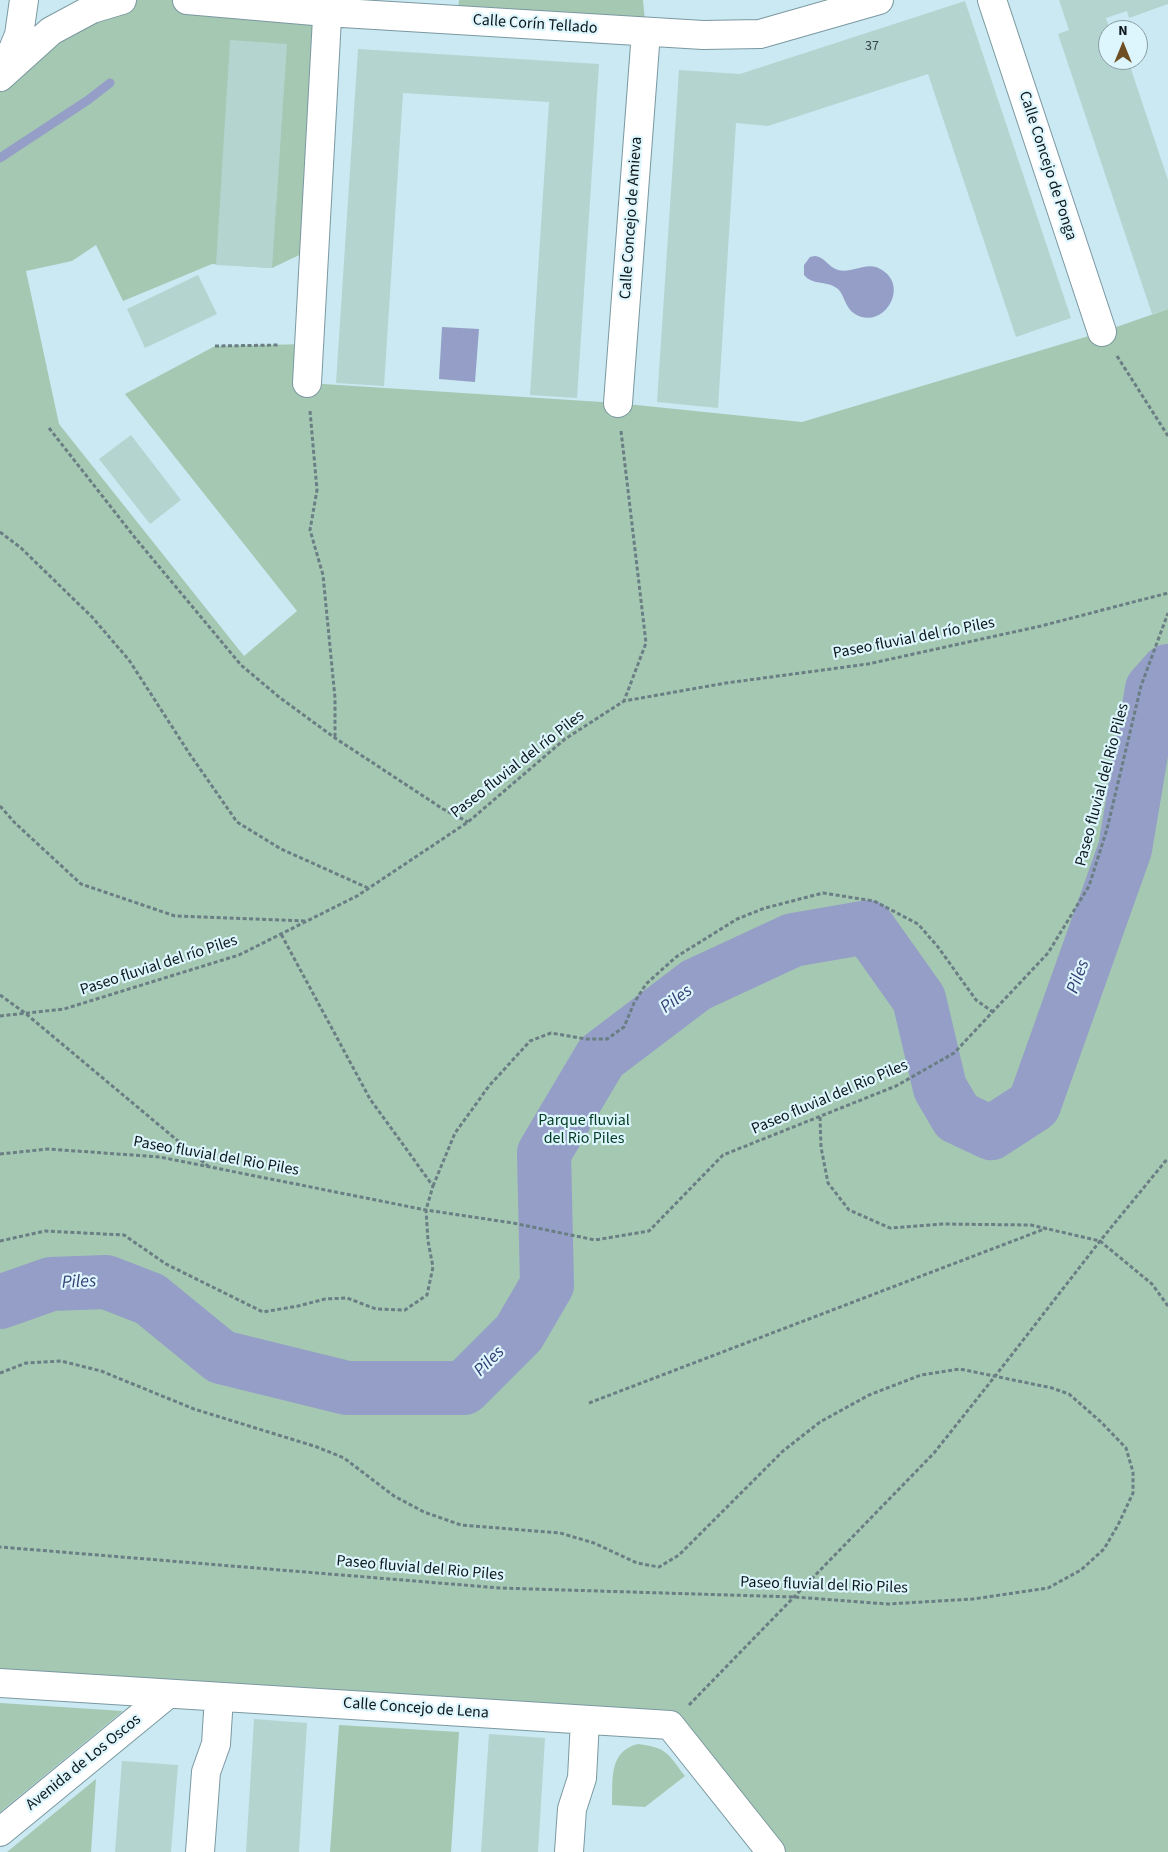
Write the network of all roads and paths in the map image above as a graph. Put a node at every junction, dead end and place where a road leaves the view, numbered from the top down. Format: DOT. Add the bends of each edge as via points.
graph roads {
  1 [pos="24,0"];
  2 [pos="122,0"];
  3 [pos="187,0"];
  4 [pos="879,0"];
  5 [pos="992,0"];
  6 [pos="327,6"];
  7 [pos="646,32"];
  8 [pos="1,76"];
  9 [pos="1102,332"];
  10 [pos="309,344"];
  11 [pos="215,346"];
  12 [pos="307,384"];
  13 [pos="618,403"];
  14 [pos="49,428"];
  15 [pos="1168,436"];
  16 [pos="0,532"];
  17 [pos="1168,593"];
  18 [pos="1168,613"];
  19 [pos="624,701"];
  20 [pos="335,738"];
  21 [pos="0,806"];
  22 [pos="468,822"];
  23 [pos="368,888"];
  24 [pos="306,921"];
  25 [pos="281,934"];
  26 [pos="0,995"];
  27 [pos="993,1012"];
  28 [pos="25,1014"];
  29 [pos="0,1016"];
  30 [pos="820,1117"];
  31 [pos="0,1154"];
  32 [pos="1168,1158"];
  33 [pos="209,1166"];
  34 [pos="433,1186"];
  35 [pos="426,1210"];
  36 [pos="1047,1228"];
  37 [pos="0,1241"];
  38 [pos="1100,1241"];
  39 [pos="1168,1306"];
  40 [pos="0,1374"];
  41 [pos="996,1375"];
  42 [pos="589,1403"];
  43 [pos="0,1547"];
  44 [pos="794,1597"];
  45 [pos="0,1683"];
  46 [pos="168,1694"];
  47 [pos="219,1697"];
  48 [pos="585,1720"];
  49 [pos="670,1725"];
  50 [pos="0,1832"];
  51 [pos="200,1852"];
  52 [pos="569,1852"];
  53 [pos="771,1852"];
  1 -- 8 [label="street" via="18,35"];
  2 -- 8 [label="street" via="92,9 51,31"];
  3 -- 6 [label="street, Calle Corín Tellado"];
  4 -- 7 [label="street, Calle Corín Tellado" via="760,34"];
  5 -- 9 [label="street, Calle Concejo de Ponga"];
  6 -- 7 [label="street, Calle Corín Tellado"];
  6 -- 10 [label="street"];
  7 -- 13 [label="street, Calle Concejo de Amieva"];
  9 -- 15 [label="path"];
  10 -- 11 [label="path"];
  10 -- 12 [label="street"];
  12 -- 20 [label="path" via="317,490 310,530 323,575 335,698"];
  13 -- 19 [label="path" via="646,643"];
  14 -- 20 [label="path" via="136,539 242,665"];
  16 -- 23 [label="path" via="92,617 129,660 237,822 281,849"];
  17 -- 19 [label="path, Paseo fluvial del río Piles" via="1041,626 868,664 726,683"];
  18 -- 27 [label="path, Paseo fluvial del Rio Piles" via="1141,686 1107,829 1088,886 1048,953"];
  19 -- 22 [label="path, Paseo fluvial del río Piles" via="565,739"];
  20 -- 22 [label="path"];
  21 -- 24 [label="path" via="81,884 175,916"];
  22 -- 23 [label="path, Paseo fluvial del río Piles"];
  23 -- 24 [label="path, Paseo fluvial del río Piles"];
  24 -- 25 [label="path, Paseo fluvial del río Piles"];
  25 -- 28 [label="path, Paseo fluvial del río Piles" via="220,961 64,1009"];
  25 -- 34 [label="path" via="370,1099"];
  26 -- 28 [label="path"];
  27 -- 30 [label="path, Paseo fluvial del Rio Piles" via="954,1053 896,1086"];
  27 -- 34 [label="path" via="976,1000 918,924 874,901 823,893 765,908 737,919 676,957 646,984 624,1027 607,1039 551,1033 530,1041 488,1086 455,1133"];
  28 -- 29 [label="path, Paseo fluvial del río Piles"];
  28 -- 33 [label="path"];
  30 -- 35 [label="path, Paseo fluvial del Rio Piles" via="723,1156 649,1231 595,1240"];
  30 -- 36 [label="path" via="821,1147 828,1183 849,1210 890,1228 942,1224"];
  31 -- 33 [label="path, Paseo fluvial del Rio Piles" via="48,1148 160,1157"];
  32 -- 38 [label="path"];
  33 -- 35 [label="path, Paseo fluvial del Rio Piles"];
  34 -- 35 [label="path"];
  35 -- 37 [label="path" via="432,1267 428,1295 406,1310 376,1309 347,1298 264,1312 166,1264 124,1235 45,1231"];
  36 -- 38 [label="path"];
  36 -- 42 [label="path"];
  38 -- 39 [label="path" via="1152,1284"];
  38 -- 41 [label="path"];
  40 -- 41 [label="path, Paseo fluvial del Rio Piles" via="26,1364 61,1361 101,1371 194,1409 344,1458 394,1496 461,1525 560,1533 594,1543 637,1563 659,1566 679,1555 783,1451 820,1422 869,1395 921,1375 960,1369"];
  41 -- 44 [label="path" via="934,1453"];
  41 -- 44 [label="path, Paseo fluvial del Rio Piles" via="1069,1394 1126,1448 1133,1472 1133,1493 1104,1549 1081,1570 1048,1588 973,1599 888,1604"];
  43 -- 44 [label="path, Paseo fluvial del Rio Piles" via="500,1588"];
  44 -- 49 [label="path"];
  45 -- 46 [label="street, Calle Concejo de Lena"];
  46 -- 47 [label="street, Calle Concejo de Lena"];
  46 -- 50 [label="street, Avenida de Los Oscos"];
  47 -- 48 [label="street, Calle Concejo de Lena"];
  47 -- 51 [label="street" via="216,1744 206,1772"];
  48 -- 49 [label="street, Calle Concejo de Lena"];
  48 -- 52 [label="street" via="582,1778 572,1809"];
  49 -- 53 [label="street"];
}
